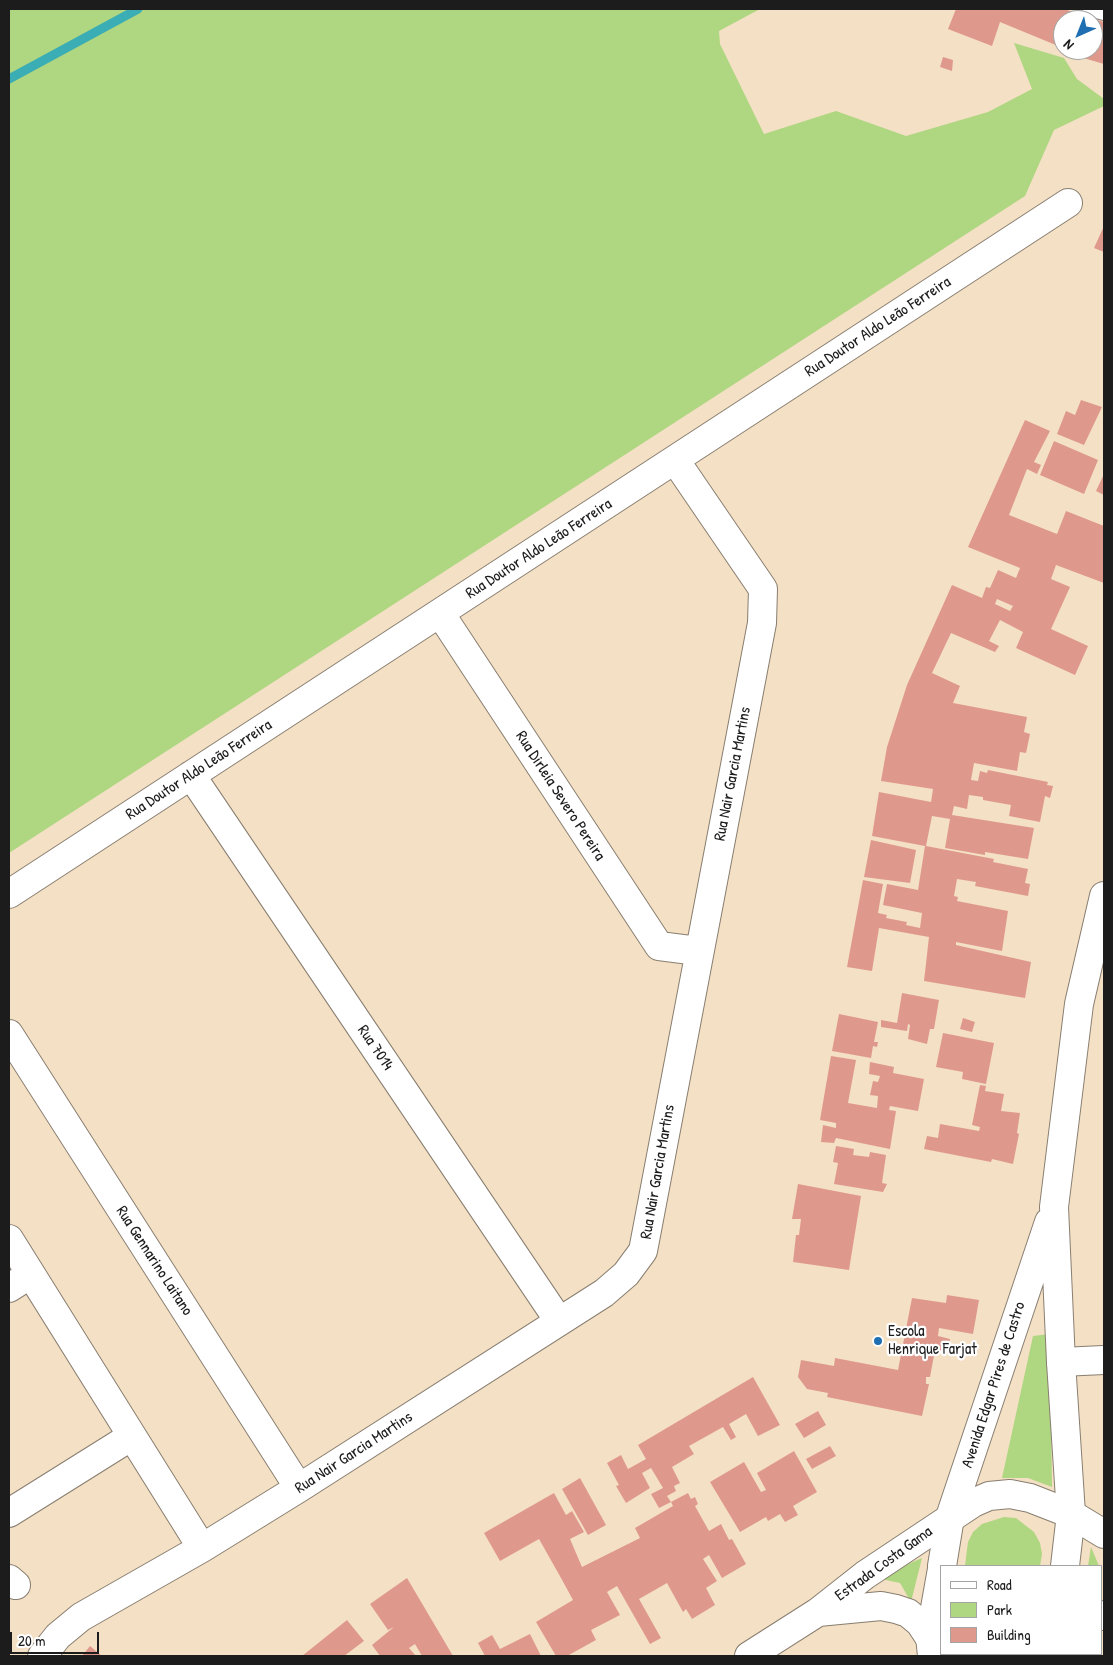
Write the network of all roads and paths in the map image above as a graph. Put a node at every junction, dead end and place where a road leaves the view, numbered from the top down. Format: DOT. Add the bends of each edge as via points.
graph roads {
  1 [pos="1090,9"];
  2 [pos="1104,13"];
  3 [pos="1068,203"];
  4 [pos="675,460"];
  5 [pos="440,613"];
  6 [pos="192,775"];
  7 [pos="9,894"];
  8 [pos="1104,896"];
  9 [pos="698,950"];
  10 [pos="9,1034"];
  11 [pos="1054,1207"];
  12 [pos="9,1239"];
  13 [pos="20,1281"];
  14 [pos="559,1321"];
  15 [pos="1104,1360"];
  16 [pos="1061,1362"];
  17 [pos="132,1436"];
  18 [pos="299,1488"];
  19 [pos="9,1513"];
  20 [pos="1071,1514"];
  21 [pos="950,1518"];
  22 [pos="1104,1534"];
  23 [pos="202,1548"];
  24 [pos="942,1565"];
  25 [pos="1066,1565"];
  26 [pos="940,1591"];
  27 [pos="818,1612"];
  28 [pos="935,1650"];
  29 [pos="42,1656"];
  30 [pos="749,1656"];
  1 -- 2 [label="lane"];
  3 -- 4 [label="street, Rua Doutor Aldo Leão Ferreira"];
  4 -- 5 [label="street, Rua Doutor Aldo Leão Ferreira"];
  4 -- 9 [label="street, Rua Nair Garcia Martins" via="763,589 762,623"];
  5 -- 6 [label="street, Rua Doutor Aldo Leão Ferreira"];
  5 -- 9 [label="street, Rua Dirleia Severo Pereira" via="659,946"];
  6 -- 7 [label="street, Rua Doutor Aldo Leão Ferreira"];
  6 -- 14 [label="street, Rua 7014"];
  8 -- 11 [label="street, Avenida Edgar Pires de Castro" via="1079,1004"];
  9 -- 14 [label="street, Rua Nair Garcia Martins" via="643,1252 626,1274 604,1293"];
  10 -- 18 [label="street, Rua Gennarino Laitano"];
  11 -- 16 [label="street, Avenida Edgar Pires de Castro"];
  11 -- 21 [label="street, Avenida Edgar Pires de Castro"];
  12 -- 13 [label="street"];
  13 -- 17 [label="street"];
  14 -- 18 [label="street, Rua Nair Garcia Martins"];
  15 -- 16 [label="street"];
  16 -- 20 [label="street, Avenida Edgar Pires de Castro"];
  17 -- 19 [label="street"];
  17 -- 23 [label="street"];
  18 -- 23 [label="street, Rua Nair Garcia Martins"];
  20 -- 21 [label="street, Estrada Costa Gama" via="1010,1494 989,1496"];
  20 -- 22 [label="street, Estrada Costa Gama"];
  20 -- 25 [label="street, Avenida Edgar Pires de Castro"];
  21 -- 24 [label="street, Avenida Edgar Pires de Castro"];
  21 -- 27 [label="street, Estrada Costa Gama" via="865,1575"];
  23 -- 29 [label="street, Rua Nair Garcia Martins" via="81,1617 58,1636"];
  26 -- 28 [label="street, Avenida Edgar Pires de Castro"];
  27 -- 28 [label="street, Estrada Costa Gama" via="881,1606 896,1609 920,1623"];
  27 -- 30 [label="street, Estrada Costa Gama"];
}
